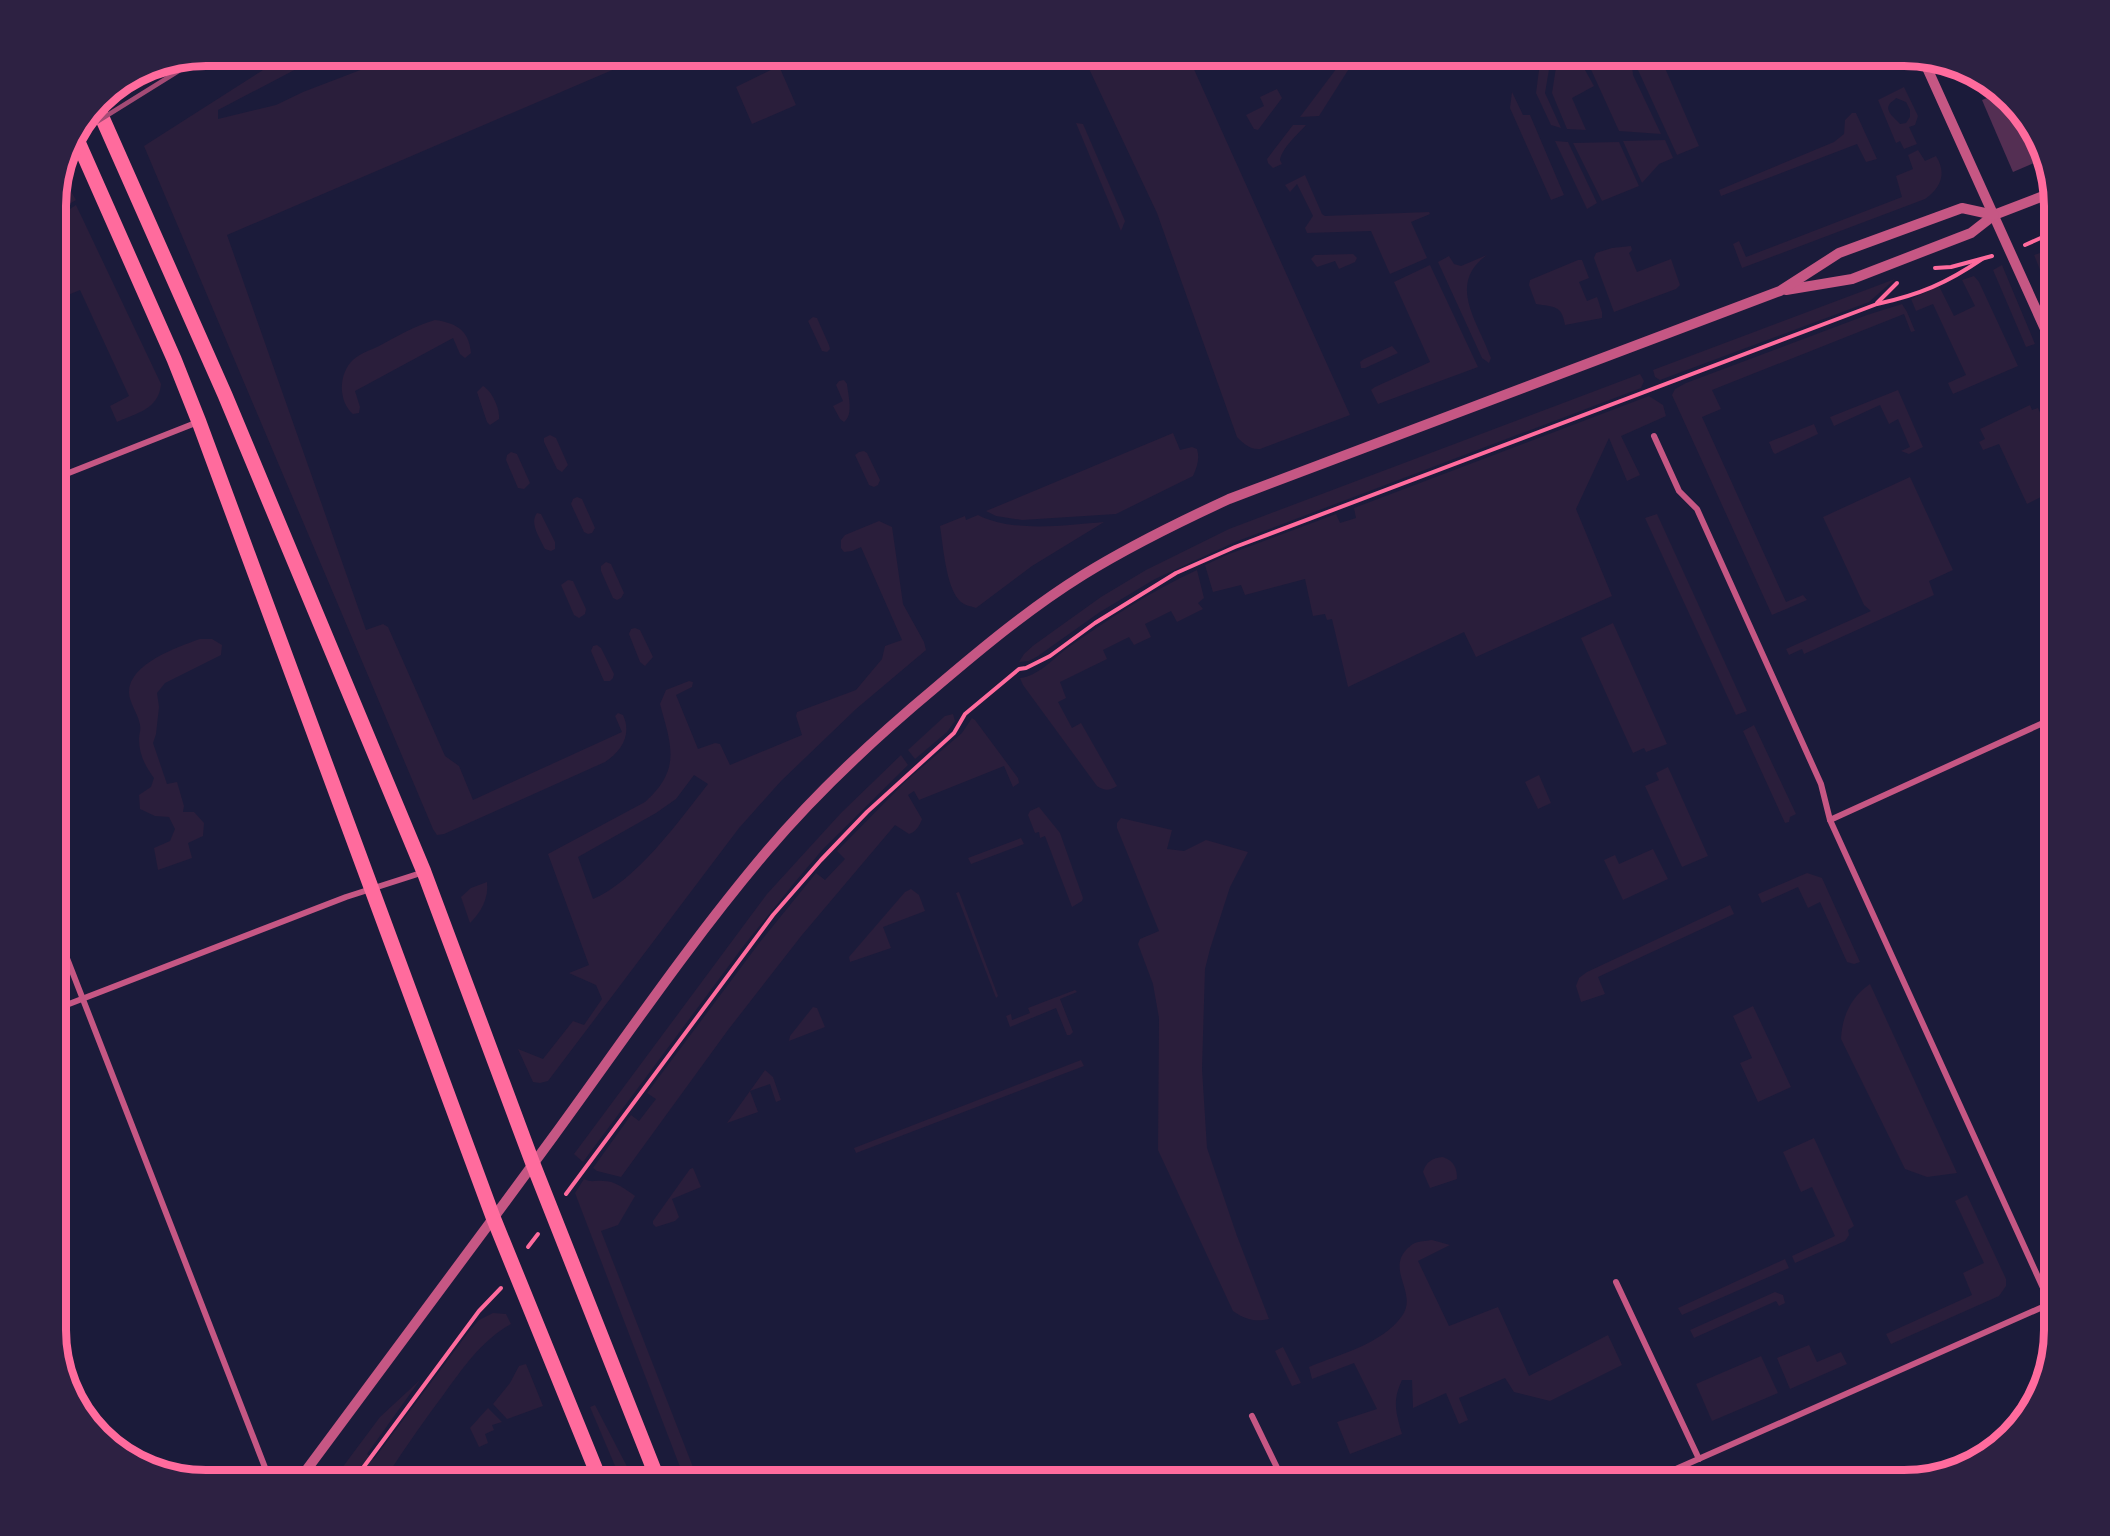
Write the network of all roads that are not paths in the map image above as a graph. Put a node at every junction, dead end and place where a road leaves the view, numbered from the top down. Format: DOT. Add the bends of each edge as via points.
graph roads {
  1 [pos="1927,68"];
  2 [pos="101,114"];
  3 [pos="79,145"];
  4 [pos="2043,196"];
  5 [pos="1994,215"];
  6 [pos="1780,291"];
  7 [pos="2044,325"];
  8 [pos="199,422"];
  9 [pos="1654,436"];
  10 [pos="66,474"];
  11 [pos="2044,723"];
  12 [pos="1830,820"];
  13 [pos="424,872"];
  14 [pos="372,888"];
  15 [pos="66,957"];
  16 [pos="82,999"];
  17 [pos="66,1005"];
  18 [pos="533,1164"];
  19 [pos="493,1217"];
  20 [pos="1616,1282"];
  21 [pos="2044,1284"];
  22 [pos="2044,1307"];
  23 [pos="1252,1416"];
  24 [pos="1699,1459"];
  25 [pos="266,1470"];
  26 [pos="306,1470"];
  27 [pos="596,1470"];
  28 [pos="654,1470"];
  29 [pos="1278,1470"];
  30 [pos="1674,1470"];
  1 -- 5 [label="street"];
  2 -- 13 [label="main road" via="244,439"];
  3 -- 8 [label="main road"];
  4 -- 5 [label="street"];
  5 -- 6 [label="street" via="1965,236 1852,279"];
  5 -- 6 [label="street" via="1962,208 1839,253"];
  5 -- 7 [label="street"];
  6 -- 18 [label="street" via="1229,499 1140,542 1052,596 913,706 798,816 673,971"];
  8 -- 10 [label="street"];
  8 -- 14 [label="main road"];
  9 -- 12 [label="street" via="1679,491 1697,509 1821,784"];
  11 -- 12 [label="street"];
  12 -- 21 [label="street"];
  13 -- 14 [label="street"];
  13 -- 18 [label="main road"];
  14 -- 16 [label="street"];
  14 -- 19 [label="main road"];
  15 -- 16 [label="street"];
  16 -- 17 [label="street"];
  16 -- 25 [label="street"];
  18 -- 19 [label="street"];
  18 -- 28 [label="main road"];
  19 -- 26 [label="street"];
  19 -- 27 [label="main road"];
  20 -- 24 [label="street"];
  22 -- 24 [label="street"];
  23 -- 29 [label="street"];
  24 -- 30 [label="street"];
}
